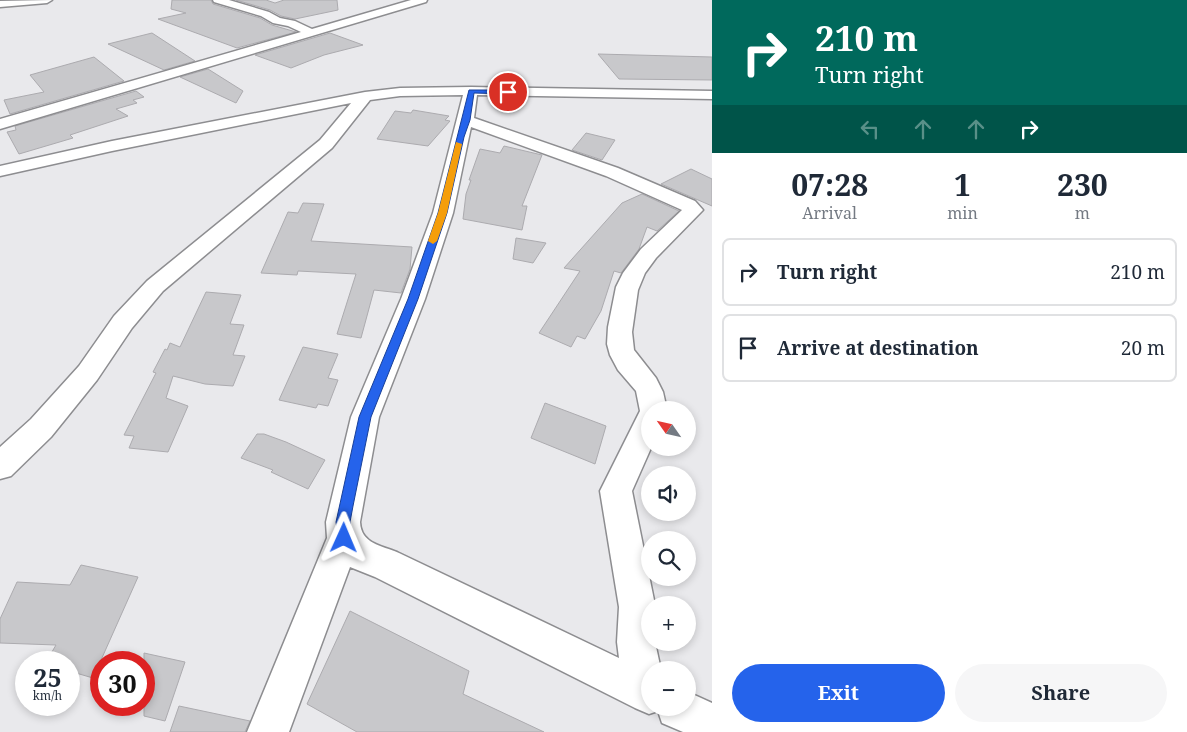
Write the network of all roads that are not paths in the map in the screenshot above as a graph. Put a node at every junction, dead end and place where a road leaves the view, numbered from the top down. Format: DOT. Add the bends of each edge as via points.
graph roads {
  1 [pos="47,0"];
  2 [pos="218,0"];
  3 [pos="422,0"];
  4 [pos="0,4"];
  5 [pos="312,33"];
  6 [pos="471,91"];
  7 [pos="712,95"];
  8 [pos="364,96"];
  9 [pos="466,120"];
  10 [pos="0,124"];
  11 [pos="0,171"];
  12 [pos="653,401"];
  13 [pos="641,438"];
  14 [pos="0,466"];
  15 [pos="344,538"];
  16 [pos="641,669"];
  17 [pos="641,690"];
  18 [pos="694,716"];
  19 [pos="712,724"];
  20 [pos="268,732"];
  1 -- 4 [label="street"];
  2 -- 5 [label="street"];
  3 -- 5 [label="street"];
  5 -- 10 [label="street"];
  6 -- 7 [label="street"];
  6 -- 8 [label="street"];
  6 -- 9 [label="street"];
  8 -- 11 [label="street"];
  8 -- 14 [label="street" via="326,144 155,286 123,322 88,373 40,428"];
  9 -- 12 [label="street" via="612,172 693,210 641,262 627,286 619,344 623,356 648,385"];
  9 -- 15 [label="street" via="440,222 365,417 343,522"];
  13 -- 16 [label="street" via="616,491 637,607 636,642"];
  15 -- 17 [label="street" via="353,551 388,565"];
  15 -- 20 [label="street"];
  18 -- 19 [label="street"];
}
